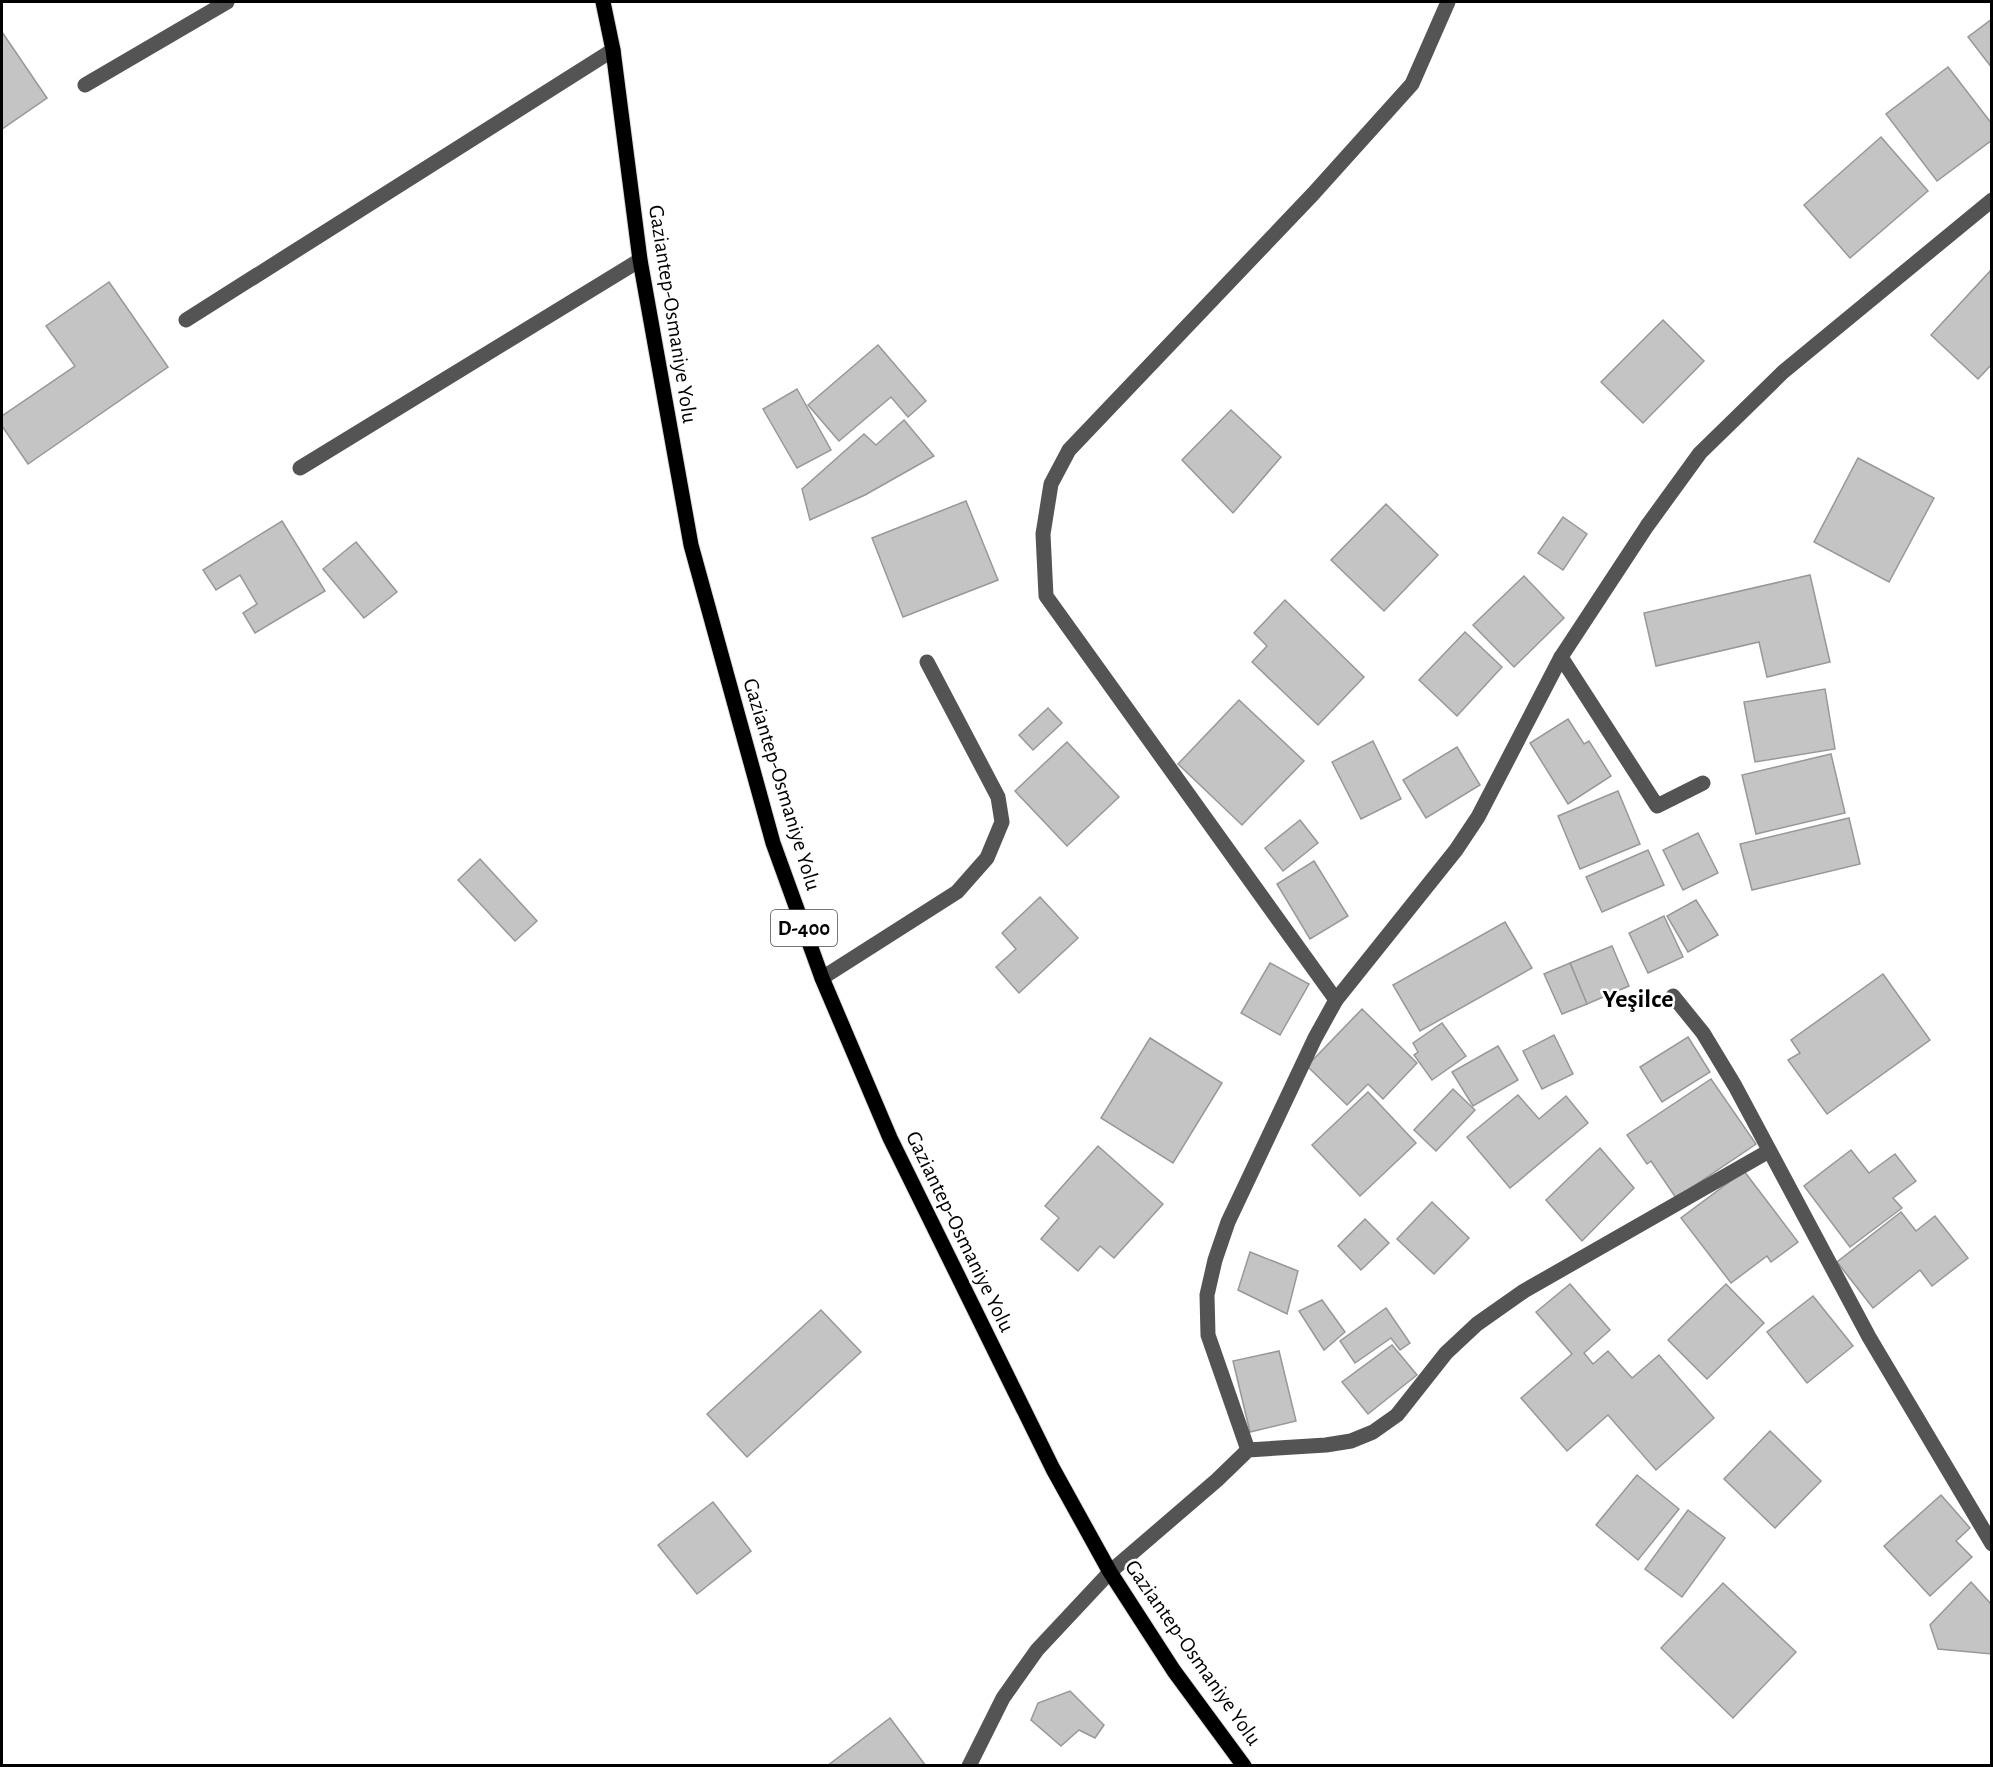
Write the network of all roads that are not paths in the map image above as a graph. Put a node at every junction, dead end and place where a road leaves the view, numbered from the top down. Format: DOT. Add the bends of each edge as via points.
graph roads {
  1 [pos="227,2"];
  2 [pos="603,2"];
  3 [pos="1448,2"];
  4 [pos="613,50"];
  5 [pos="85,85"];
  6 [pos="1992,200"];
  7 [pos="640,260"];
  8 [pos="186,320"];
  9 [pos="300,468"];
  10 [pos="1561,657"];
  11 [pos="927,662"];
  12 [pos="1703,783"];
  13 [pos="822,978"];
  14 [pos="1673,996"];
  15 [pos="1336,1000"];
  16 [pos="1769,1151"];
  17 [pos="1248,1450"];
  18 [pos="1992,1544"];
  19 [pos="1110,1572"];
  20 [pos="969,1766"];
  21 [pos="1244,1766"];
  1 -- 5 [label="street"];
  2 -- 4 [label="main road, Gaziantep-Osmaniye Yolu / D-400"];
  3 -- 15 [label="street" via="1412,84 1069,450 1051,484 1043,534 1046,596"];
  4 -- 7 [label="main road, Gaziantep-Osmaniye Yolu / D-400"];
  4 -- 8 [label="street"];
  6 -- 10 [label="street" via="1784,372 1700,453"];
  7 -- 9 [label="street"];
  7 -- 13 [label="main road, Gaziantep-Osmaniye Yolu / D-400" via="691,545 773,843"];
  10 -- 12 [label="street" via="1657,806"];
  10 -- 15 [label="street" via="1478,817"];
  11 -- 13 [label="street" via="998,797 1002,822 987,858 957,892"];
  13 -- 19 [label="main road, Gaziantep-Osmaniye Yolu / D-400" via="890,1138 1053,1469"];
  14 -- 16 [label="street" via="1703,1033"];
  15 -- 17 [label="street" via="1228,1222 1207,1295 1208,1335"];
  16 -- 17 [label="street" via="1524,1291 1486,1317 1446,1353 1396,1414 1373,1432 1326,1445"];
  16 -- 18 [label="street" via="1869,1337"];
  17 -- 19 [label="street"];
  19 -- 20 [label="street" via="1037,1650 1003,1698"];
  19 -- 21 [label="main road, Gaziantep-Osmaniye Yolu / D-400" via="1174,1671"];
}
